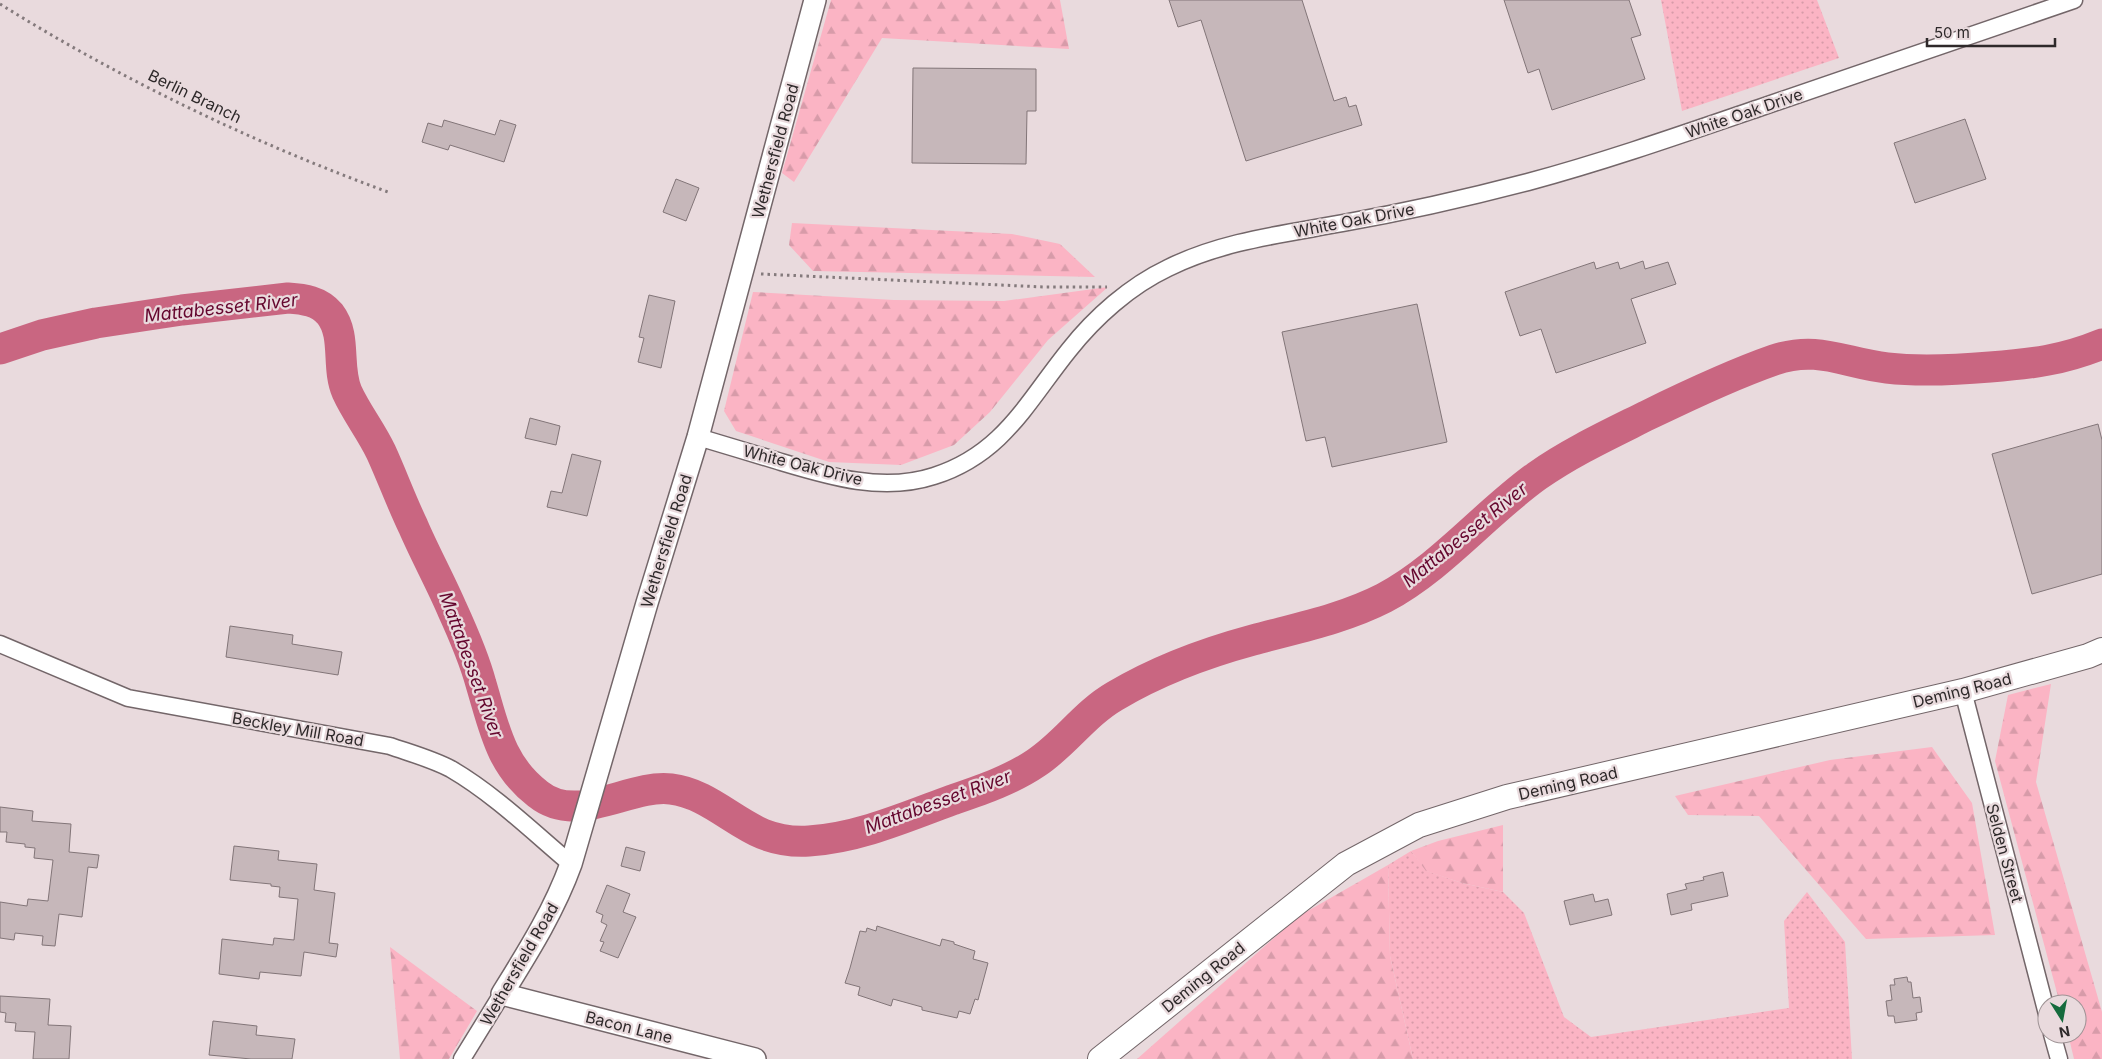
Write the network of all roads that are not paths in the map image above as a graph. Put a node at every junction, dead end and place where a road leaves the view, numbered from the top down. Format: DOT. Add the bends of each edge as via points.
graph roads {
  1 [pos="815,0"];
  2 [pos="2074,0"];
  3 [pos="698,437"];
  4 [pos="0,644"];
  5 [pos="2102,650"];
  6 [pos="1963,691"];
  7 [pos="571,864"];
  8 [pos="502,994"];
  9 [pos="2042,994"];
  10 [pos="2055,1044"];
  11 [pos="462,1059"];
  12 [pos="756,1059"];
  13 [pos="1100,1059"];
  14 [pos="2059,1059"];
  1 -- 3 [label="street, Wethersfield Road"];
  2 -- 3 [label="street, White Oak Drive" via="1690,131 1529,182 1454,201 1248,241 1215,249 1168,267 1133,288 1103,314 1071,348 1002,437 966,462 933,476 899,483 865,482 822,474"];
  3 -- 7 [label="street, Wethersfield Road"];
  4 -- 7 [label="street, Beckley Mill Road" via="128,698 390,746 426,758 474,784"];
  5 -- 6 [label="main road, Deming Road"];
  6 -- 9 [label="street, Selden Street"];
  6 -- 13 [label="main road, Deming Road" via="1507,797 1419,825 1346,864"];
  7 -- 8 [label="street, Wethersfield Road" via="545,924"];
  8 -- 11 [label="street, Wethersfield Road"];
  8 -- 12 [label="street, Bacon Lane"];
  10 -- 14 [label="street"];
}
